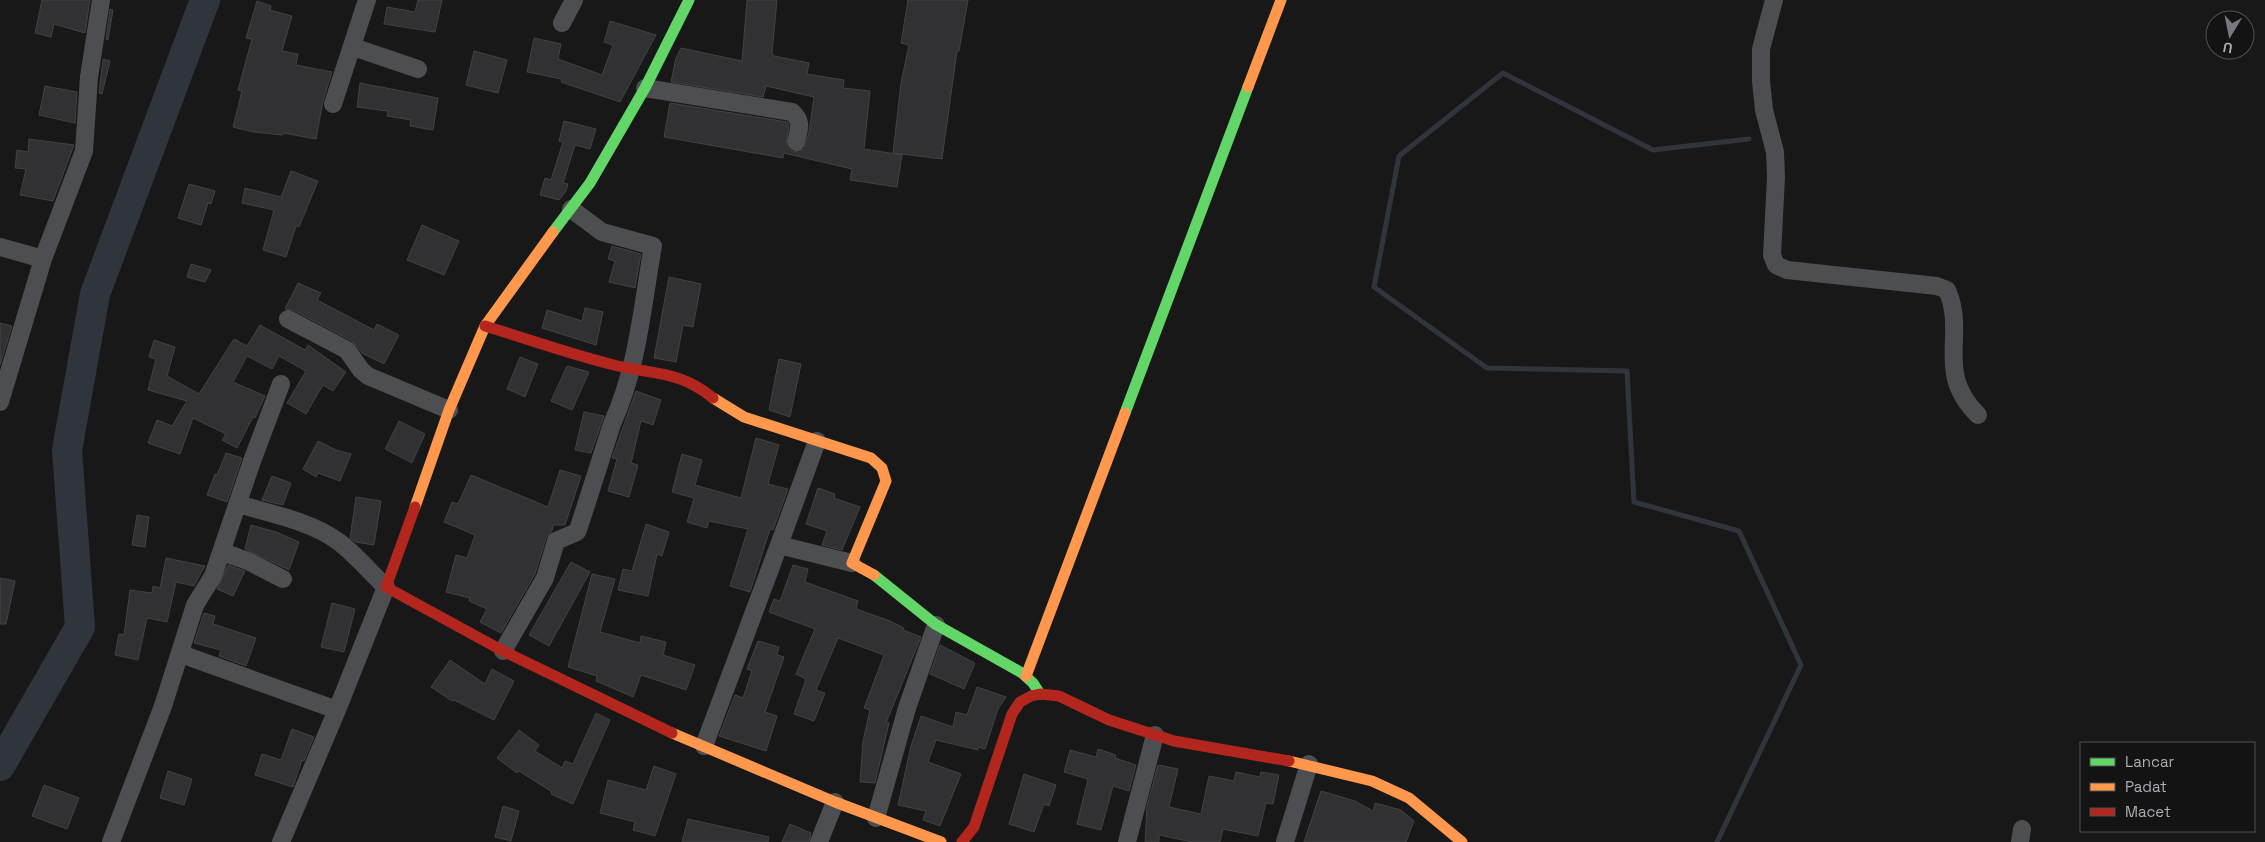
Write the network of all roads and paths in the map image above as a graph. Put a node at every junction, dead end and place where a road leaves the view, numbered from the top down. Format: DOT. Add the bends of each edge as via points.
graph roads {
  1 [pos="101,0"];
  2 [pos="366,0"];
  3 [pos="574,0"];
  4 [pos="689,0"];
  5 [pos="1281,0"];
  6 [pos="1774,0"];
  7 [pos="562,24"];
  8 [pos="353,47"];
  9 [pos="418,69"];
  10 [pos="645,88"];
  11 [pos="333,104"];
  12 [pos="796,142"];
  13 [pos="571,209"];
  14 [pos="0,247"];
  15 [pos="43,259"];
  16 [pos="288,319"];
  17 [pos="485,326"];
  18 [pos="632,368"];
  19 [pos="281,384"];
  20 [pos="0,402"];
  21 [pos="449,410"];
  22 [pos="1978,415"];
  23 [pos="817,441"];
  24 [pos="238,504"];
  25 [pos="779,545"];
  26 [pos="222,552"];
  27 [pos="852,563"];
  28 [pos="283,579"];
  29 [pos="386,587"];
  30 [pos="936,625"];
  31 [pos="502,651"];
  32 [pos="181,654"];
  33 [pos="1026,676"];
  34 [pos="1040,694"];
  35 [pos="338,710"];
  36 [pos="1155,735"];
  37 [pos="704,746"];
  38 [pos="1309,764"];
  39 [pos="836,802"];
  40 [pos="876,818"];
  41 [pos="111,842"];
  42 [pos="280,842"];
  43 [pos="819,842"];
  44 [pos="941,842"];
  45 [pos="964,842"];
  46 [pos="1127,842"];
  47 [pos="1285,842"];
  48 [pos="1462,842"];
  1 -- 15 [label="street" via="89,77 84,151"];
  2 -- 8 [label="street"];
  3 -- 7 [label="street"];
  4 -- 10 [label="street"];
  5 -- 33 [label="street"];
  6 -- 22 [label="street" via="1760,49 1764,110 1775,152 1771,245 1776,265 1787,270 1937,286 1947,290 1951,300 1955,379"];
  8 -- 9 [label="street"];
  8 -- 11 [label="street"];
  10 -- 12 [label="street" via="792,112 799,118 800,125"];
  10 -- 13 [label="street" via="590,183"];
  13 -- 17 [label="street"];
  13 -- 18 [label="street" via="602,232 653,246"];
  14 -- 15 [label="street"];
  15 -- 20 [label="street"];
  16 -- 21 [label="street" via="347,350 368,376"];
  17 -- 18 [label="street"];
  17 -- 21 [label="street"];
  18 -- 23 [label="street" via="682,378 744,417"];
  18 -- 31 [label="street" via="580,528 556,541 546,578"];
  19 -- 24 [label="street"];
  21 -- 29 [label="street"];
  23 -- 25 [label="street"];
  23 -- 27 [label="street" via="871,458 885,471 886,481"];
  24 -- 26 [label="street"];
  24 -- 29 [label="street" via="326,534 339,542"];
  25 -- 27 [label="street"];
  25 -- 37 [label="street"];
  26 -- 28 [label="street"];
  26 -- 32 [label="street" via="213,576 195,605"];
  27 -- 30 [label="street" via="891,586"];
  29 -- 31 [label="street"];
  29 -- 35 [label="street"];
  30 -- 33 [label="street"];
  30 -- 40 [label="street" via="907,708"];
  31 -- 37 [label="street"];
  32 -- 35 [label="street"];
  32 -- 41 [label="street"];
  33 -- 34 [label="street"];
  34 -- 36 [label="street" via="1059,696 1109,720"];
  34 -- 45 [label="street" via="1020,702 1012,714 974,827"];
  35 -- 42 [label="street"];
  36 -- 38 [label="street"];
  36 -- 46 [label="street"];
  37 -- 39 [label="street"];
  38 -- 47 [label="street"];
  38 -- 48 [label="street" via="1372,781 1409,798"];
  39 -- 40 [label="street"];
  39 -- 43 [label="street"];
  40 -- 44 [label="street"];
}
